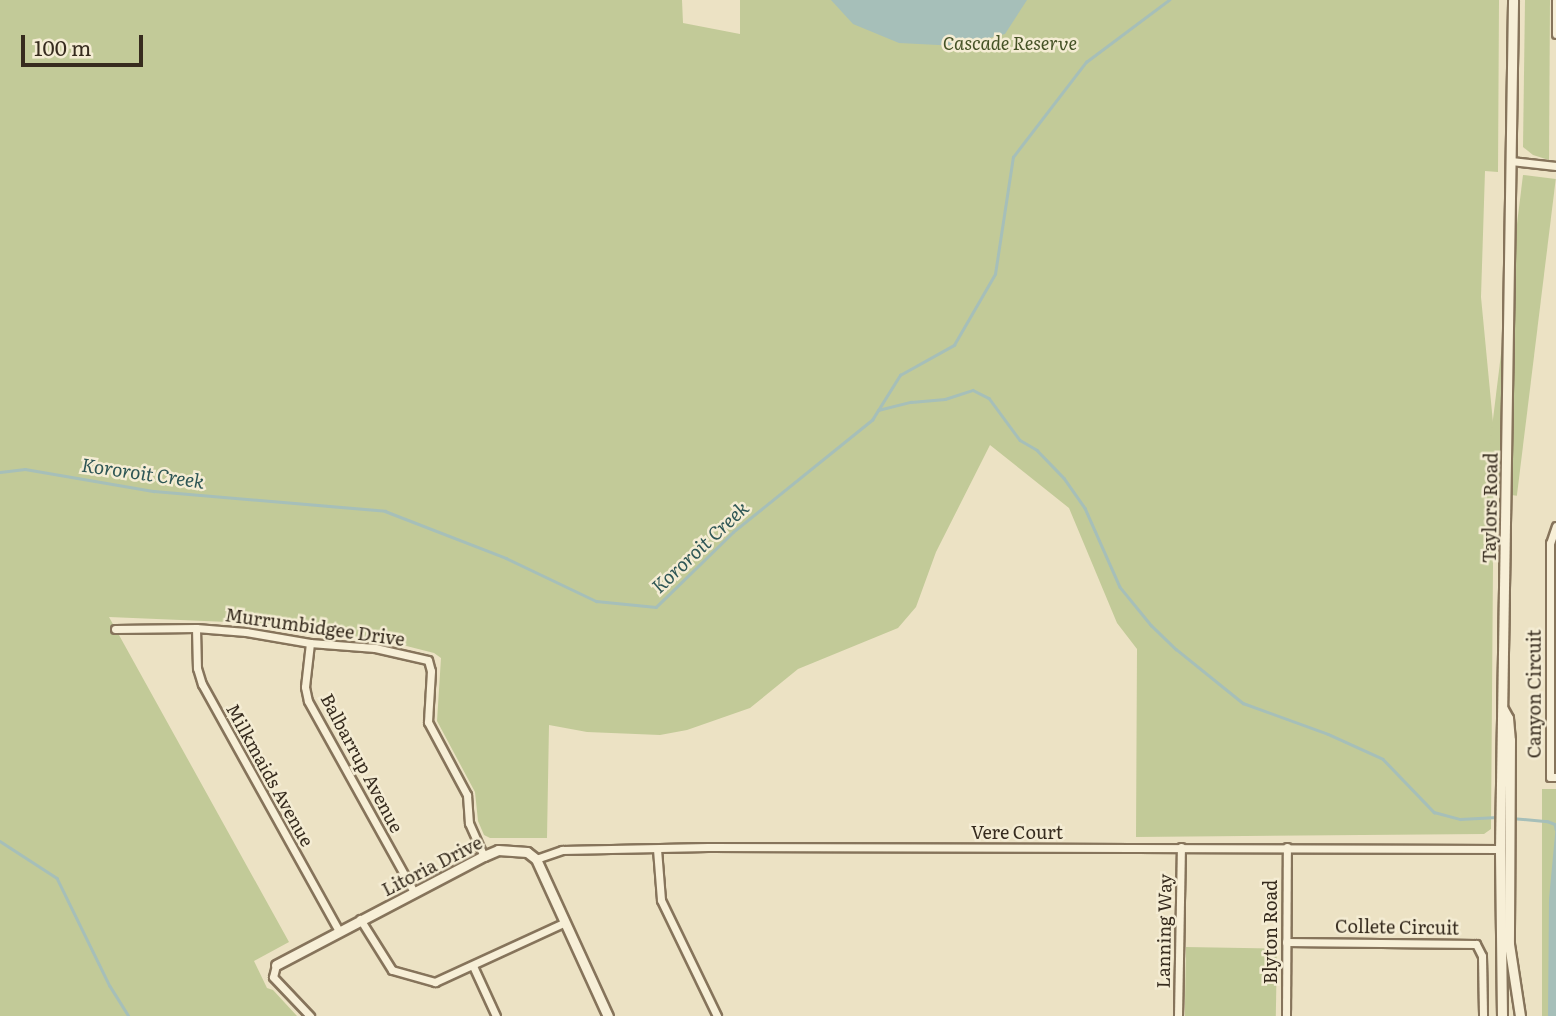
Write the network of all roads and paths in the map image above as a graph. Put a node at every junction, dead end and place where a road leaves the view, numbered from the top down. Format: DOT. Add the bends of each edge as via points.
graph roads {
  1 [pos="1513,0"];
  2 [pos="1556,0"];
  3 [pos="1556,34"];
  4 [pos="1511,161"];
  5 [pos="1556,166"];
  6 [pos="1556,526"];
  7 [pos="1553,562"];
  8 [pos="196,628"];
  9 [pos="115,629"];
  10 [pos="310,643"];
  11 [pos="1553,646"];
  12 [pos="1503,708"];
  13 [pos="1556,778"];
  14 [pos="1181,848"];
  15 [pos="1286,848"];
  16 [pos="657,849"];
  17 [pos="1500,849"];
  18 [pos="484,856"];
  19 [pos="536,859"];
  20 [pos="415,892"];
  21 [pos="360,919"];
  22 [pos="564,923"];
  23 [pos="339,931"];
  24 [pos="1286,942"];
  25 [pos="276,965"];
  26 [pos="473,966"];
  27 [pos="310,1016"];
  28 [pos="496,1016"];
  29 [pos="608,1016"];
  30 [pos="717,1016"];
  31 [pos="1178,1016"];
  32 [pos="1286,1016"];
  33 [pos="1483,1016"];
  34 [pos="1502,1016"];
  35 [pos="1520,1016"];
  1 -- 4 [label="street, Taylors Road"];
  2 -- 3 [label="street"];
  4 -- 5 [label="street"];
  4 -- 12 [label="street, Taylors Road"];
  6 -- 7 [label="street, Canyon Circuit" via="1550,543"];
  7 -- 11 [label="street, Canyon Circuit"];
  8 -- 9 [label="street, Murrumbidgee Drive"];
  8 -- 10 [label="street, Murrumbidgee Drive"];
  8 -- 23 [label="street, Milkmaids Avenue" via="202,684"];
  10 -- 18 [label="street, Murrumbidgee Drive" via="375,648 428,660 428,722 467,795 470,823"];
  10 -- 20 [label="street, Balbarrup Avenue" via="308,701"];
  11 -- 13 [label="street, Canyon Circuit" via="1550,777"];
  12 -- 17 [label="street, Taylors Road"];
  12 -- 35 [label="street" via="1510,740 1509,934"];
  14 -- 15 [label="street, Vere Court"];
  14 -- 16 [label="street, Vere Court"];
  14 -- 31 [label="street, Lanning Way"];
  15 -- 17 [label="street, Vere Court"];
  15 -- 24 [label="street, Blyton Road"];
  16 -- 19 [label="street, Vere Court" via="562,850"];
  16 -- 30 [label="street" via="661,900"];
  17 -- 34 [label="street, Taylors Road"];
  18 -- 19 [label="street, Litoria Drive" via="512,850"];
  18 -- 20 [label="street, Litoria Drive"];
  19 -- 22 [label="street"];
  20 -- 21 [label="street, Litoria Drive"];
  21 -- 23 [label="street, Litoria Drive"];
  21 -- 26 [label="street" via="391,970 435,982"];
  22 -- 26 [label="street"];
  22 -- 29 [label="street"];
  23 -- 25 [label="street, Litoria Drive"];
  24 -- 32 [label="street, Blyton Road"];
  24 -- 33 [label="street, Collete Circuit" via="1476,944 1482,956"];
  25 -- 27 [label="street, Litoria Drive" via="273,977"];
  26 -- 28 [label="street"];
}
